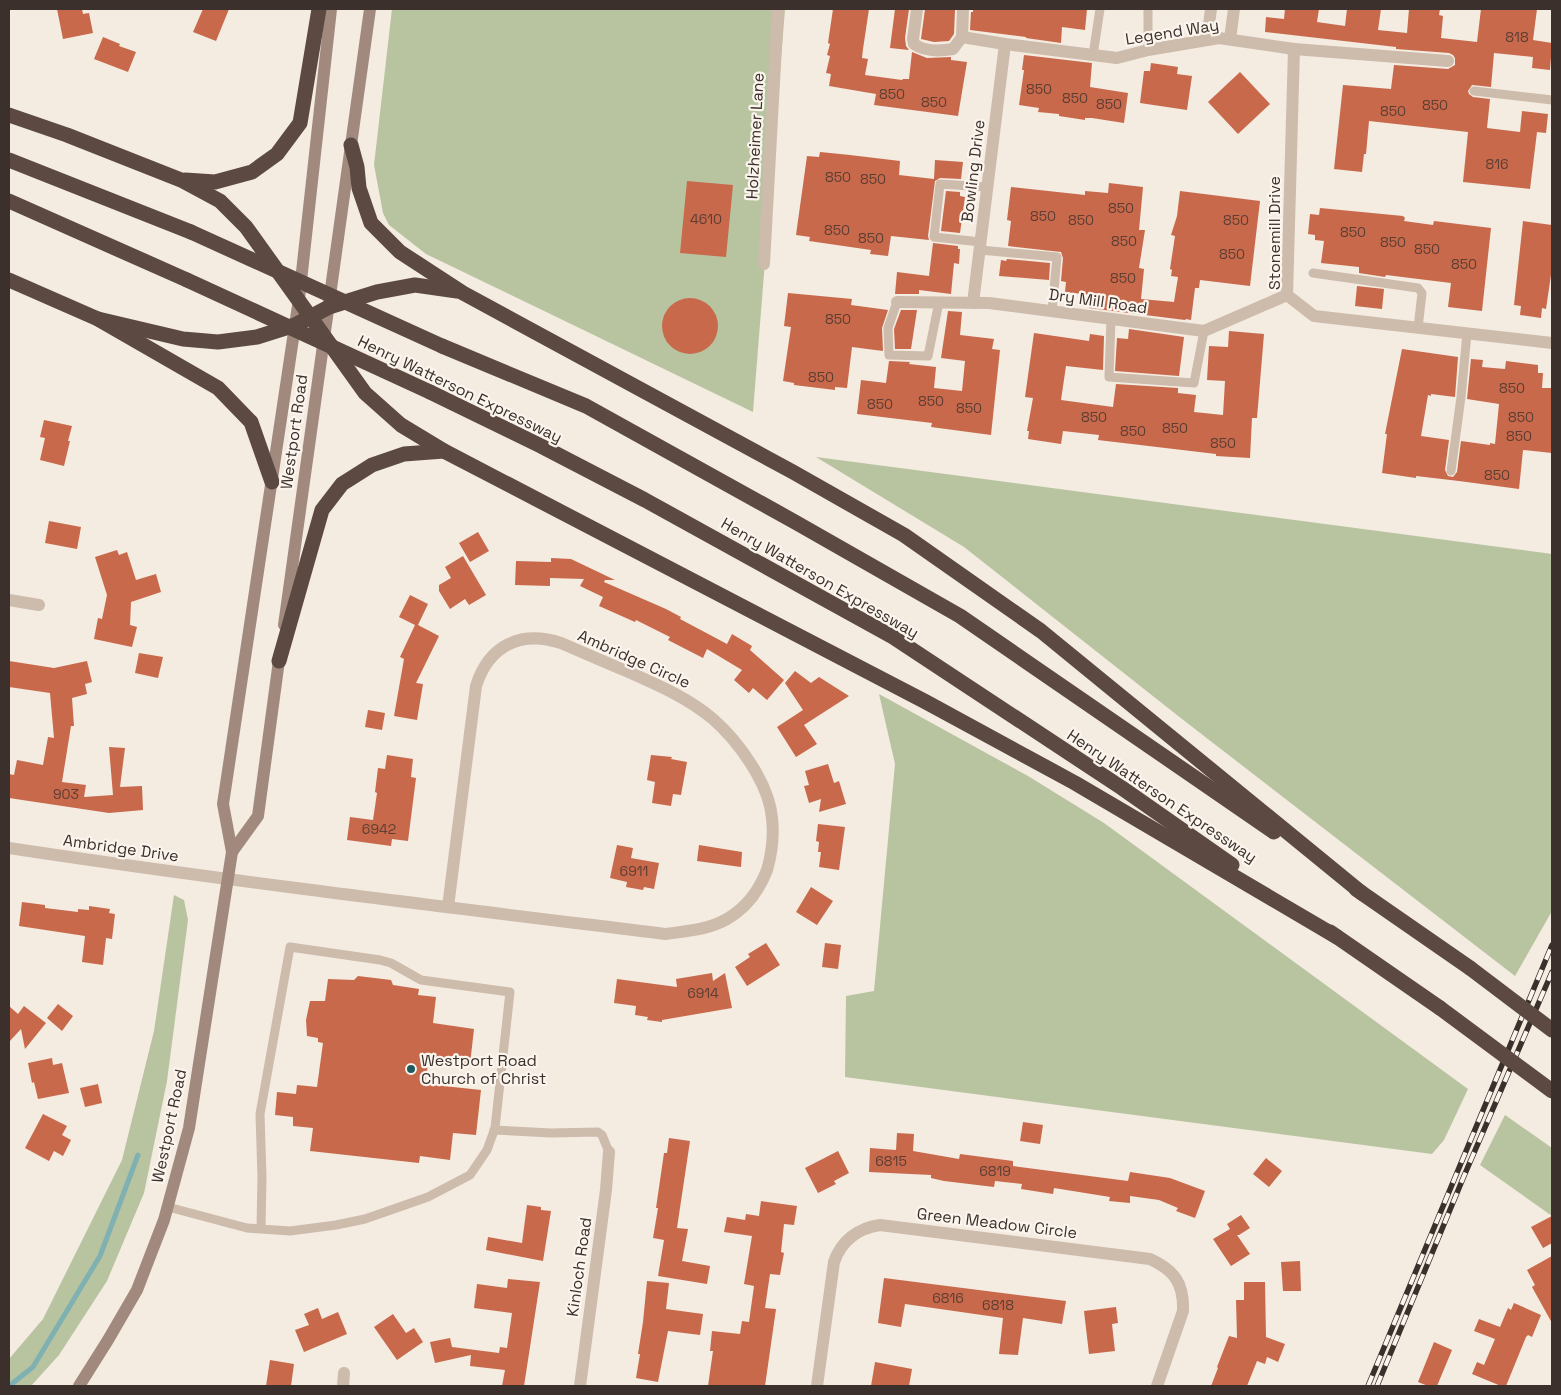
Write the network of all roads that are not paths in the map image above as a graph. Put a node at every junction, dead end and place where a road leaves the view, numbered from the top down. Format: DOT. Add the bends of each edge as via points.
graph roads {
  1 [pos="319,9"];
  2 [pos="331,9"];
  3 [pos="370,9"];
  4 [pos="778,9"];
  5 [pos="917,9"];
  6 [pos="963,9"];
  7 [pos="1100,9"];
  8 [pos="1148,9"];
  9 [pos="1211,9"];
  10 [pos="1234,9"];
  11 [pos="962,37"];
  12 [pos="1230,39"];
  13 [pos="1207,40"];
  14 [pos="1005,44"];
  15 [pos="1294,49"];
  16 [pos="1148,50"];
  17 [pos="1093,55"];
  18 [pos="1448,61"];
  19 [pos="1474,91"];
  20 [pos="1552,100"];
  21 [pos="9,115"];
  22 [pos="351,146"];
  23 [pos="9,160"];
  24 [pos="182,180"];
  25 [pos="987,187"];
  26 [pos="9,201"];
  27 [pos="980,246"];
  28 [pos="764,264"];
  29 [pos="1313,273"];
  30 [pos="9,280"];
  31 [pos="463,292"];
  32 [pos="1287,295"];
  33 [pos="299,300"];
  34 [pos="897,302"];
  35 [pos="940,302"];
  36 [pos="973,303"];
  37 [pos="329,307"];
  38 [pos="1052,311"];
  39 [pos="310,317"];
  40 [pos="98,319"];
  41 [pos="1111,319"];
  42 [pos="295,325"];
  43 [pos="1418,328"];
  44 [pos="1204,331"];
  45 [pos="1467,333"];
  46 [pos="324,337"];
  47 [pos="1552,343"];
  48 [pos="444,451"];
  49 [pos="1451,471"];
  50 [pos="272,482"];
  51 [pos="9,600"];
  52 [pos="39,605"];
  53 [pos="279,661"];
  54 [pos="9,848"];
  55 [pos="232,852"];
  56 [pos="228,880"];
  57 [pos="1363,894"];
  58 [pos="448,907"];
  59 [pos="1338,938"];
  60 [pos="1552,1030"];
  61 [pos="1552,1091"];
  62 [pos="494,1130"];
  63 [pos="610,1152"];
  64 [pos="168,1207"];
  65 [pos="261,1230"];
  66 [pos="344,1373"];
  67 [pos="79,1386"];
  68 [pos="343,1386"];
  69 [pos="580,1386"];
  70 [pos="818,1386"];
  71 [pos="1156,1386"];
  1 -- 24 [label="highway" via="300,123 278,154 252,172 215,182"];
  2 -- 33 [label="main road, Westport Road"];
  3 -- 22 [label="main road, Westport Road"];
  4 -- 28 [label="street, Holzheimer Lane"];
  5 -- 11 [label="street" via="913,39 918,47 938,51 953,49"];
  6 -- 11 [label="street"];
  7 -- 17 [label="lane"];
  8 -- 16 [label="lane"];
  9 -- 13 [label="street"];
  10 -- 12 [label="street"];
  11 -- 14 [label="street, Legend Way"];
  12 -- 13 [label="street, Legend Way"];
  12 -- 15 [label="street, Legend Way"];
  13 -- 16 [label="street, Legend Way"];
  14 -- 17 [label="street, Legend Way"];
  14 -- 25 [label="street, Bowling Drive"];
  15 -- 18 [label="street, Legend Way"];
  15 -- 32 [label="street, Stonemill Drive"];
  16 -- 17 [label="street, Legend Way" via="1118,58"];
  19 -- 20 [label="lane"];
  21 -- 24 [label="highway"];
  22 -- 31 [label="highway" via="371,223 400,252"];
  22 -- 37 [label="main road, Westport Road"];
  23 -- 57 [label="highway, Henry Watterson Expressway, bridge" via="191,232 442,346 586,406 960,616"];
  24 -- 33 [label="highway" via="220,201 246,227"];
  25 -- 27 [label="street, Bowling Drive"];
  25 -- 27 [label="lane" via="940,184 934,237"];
  26 -- 59 [label="highway, Henry Watterson Expressway, bridge" via="187,280 533,442 893,637 1122,788"];
  27 -- 36 [label="street, Bowling Drive"];
  27 -- 38 [label="lane" via="1057,257"];
  29 -- 43 [label="lane" via="1418,288 1422,293"];
  30 -- 40 [label="highway"];
  31 -- 37 [label="highway" via="415,285 377,292"];
  31 -- 57 [label="highway" via="904,535 1041,630"];
  32 -- 43 [label="street, Stonemill Drive" via="1314,316"];
  32 -- 44 [label="street"];
  33 -- 39 [label="highway"];
  33 -- 42 [label="main road, Westport Road"];
  34 -- 35 [label="street, Dry Mill Road"];
  34 -- 35 [label="lane" via="888,328 889,355 928,356"];
  35 -- 36 [label="street, Dry Mill Road"];
  36 -- 38 [label="street, Dry Mill Road"];
  37 -- 39 [label="highway"];
  37 -- 46 [label="main road, Westport Road"];
  38 -- 41 [label="street, Dry Mill Road"];
  39 -- 42 [label="highway"];
  39 -- 46 [label="highway"];
  40 -- 42 [label="highway" via="184,339 218,342 257,337"];
  40 -- 50 [label="highway" via="218,388 251,422"];
  41 -- 44 [label="street, Dry Mill Road"];
  41 -- 44 [label="lane" via="1109,377 1194,383"];
  42 -- 50 [label="main road, Westport Road"];
  43 -- 45 [label="street, Stonemill Drive"];
  45 -- 47 [label="street, Stonemill Drive"];
  45 -- 49 [label="lane"];
  46 -- 48 [label="highway" via="365,393 401,425"];
  46 -- 53 [label="main road, Westport Road"];
  48 -- 53 [label="highway" via="404,454 372,465 342,484 322,510"];
  48 -- 59 [label="highway" via="926,702 1075,784"];
  50 -- 55 [label="main road, Westport Road" via="223,804"];
  51 -- 52 [label="street"];
  53 -- 55 [label="main road, Westport Road" via="258,816"];
  54 -- 56 [label="street, Ambridge Drive"];
  55 -- 56 [label="main road, Westport Road"];
  56 -- 58 [label="street, Ambridge Circle"];
  56 -- 64 [label="main road, Westport Road" via="189,1128"];
  57 -- 60 [label="highway, Henry Watterson Expressway, bridge"];
  58 -- 58 [label="street, Ambridge Circle" via="665,934 710,927 741,909 764,879 774,838 765,791 751,764 731,737 688,700 548,639 515,642 491,656 476,686"];
  59 -- 61 [label="highway, Henry Watterson Expressway, bridge"];
  62 -- 63 [label="lane" via="598,1132"];
  62 -- 65 [label="lane" via="487,1150 470,1175 428,1197 365,1219 336,1225 290,1231"];
  62 -- 65 [label="lane" via="510,992 421,980 380,960 290,947 260,1114"];
  63 -- 69 [label="street, Kinloch Road"];
  64 -- 65 [label="lane"];
  64 -- 67 [label="main road, Westport Road" via="137,1290"];
  66 -- 68 [label="street"];
  70 -- 71 [label="street, Green Meadow Circle" via="834,1262 850,1237 880,1225 1150,1259 1163,1264 1180,1284 1184,1300"];
}
